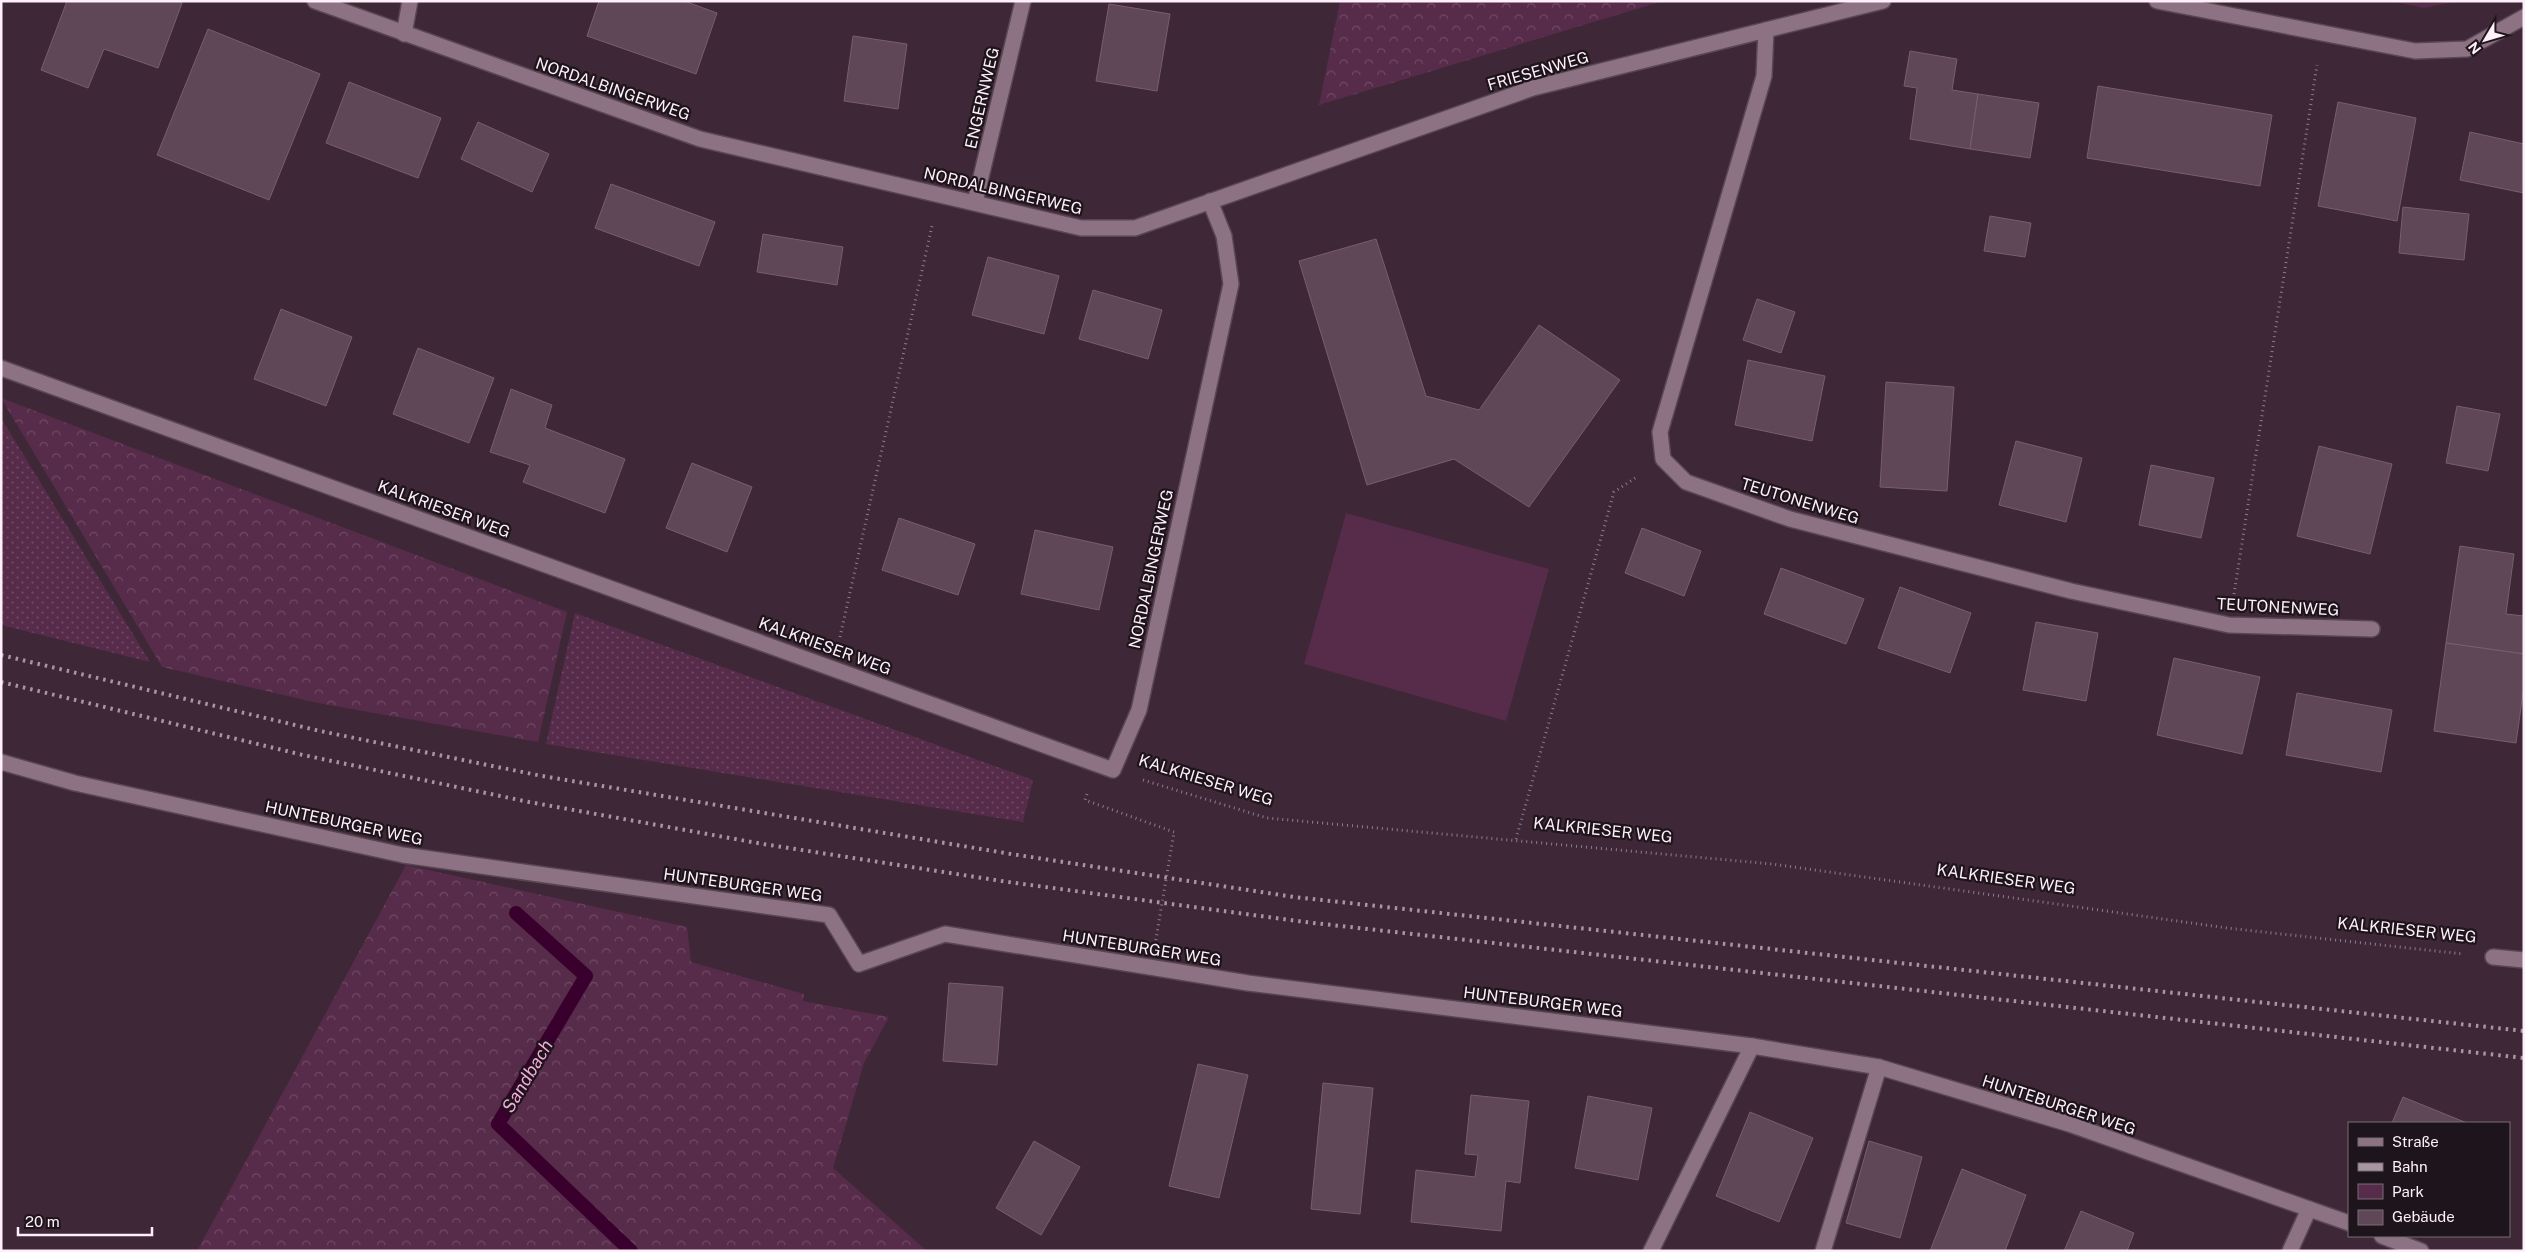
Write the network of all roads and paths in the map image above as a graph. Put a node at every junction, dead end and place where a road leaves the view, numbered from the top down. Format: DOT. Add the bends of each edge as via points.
graph roads {
  1 [pos="315,1"];
  2 [pos="410,1"];
  3 [pos="1023,1"];
  4 [pos="1883,1"];
  5 [pos="2157,1"];
  6 [pos="2202,5"];
  7 [pos="2524,18"];
  8 [pos="1766,30"];
  9 [pos="2322,32"];
  10 [pos="404,34"];
  11 [pos="940,194"];
  12 [pos="1210,201"];
  13 [pos="975,202"];
  14 [pos="1,368"];
  15 [pos="1663,459"];
  16 [pos="2229,624"];
  17 [pos="2372,629"];
  18 [pos="833,667"];
  19 [pos="1,762"];
  20 [pos="1113,770"];
  21 [pos="1085,800"];
  22 [pos="1516,839"];
  23 [pos="1156,945"];
  24 [pos="2493,957"];
  25 [pos="2524,960"];
  26 [pos="1752,1046"];
  27 [pos="1879,1067"];
  28 [pos="2309,1209"];
  29 [pos="2348,1223"];
  30 [pos="2385,1237"];
  31 [pos="1651,1251"];
  32 [pos="1823,1251"];
  33 [pos="2290,1251"];
  34 [pos="2421,1251"];
  1 -- 10 [label="street, NORDALBINGERWEG"];
  2 -- 10 [label="street"];
  3 -- 13 [label="street, ENGERNWEG"];
  4 -- 8 [label="street, FRIESENWEG"];
  5 -- 6 [label="street"];
  6 -- 9 [label="street"];
  7 -- 9 [label="street" via="2467,49 2415,51"];
  8 -- 12 [label="street, FRIESENWEG" via="1532,88"];
  8 -- 15 [label="street" via="1764,76 1660,432"];
  9 -- 16 [label="path"];
  10 -- 11 [label="street, NORDALBINGERWEG" via="700,138"];
  11 -- 13 [label="street, NORDALBINGERWEG"];
  11 -- 18 [label="path"];
  12 -- 13 [label="street, NORDALBINGERWEG" via="1134,228 1081,228"];
  12 -- 20 [label="street, NORDALBINGERWEG" via="1224,236 1231,284 1139,710"];
  14 -- 18 [label="street, KALKRIESER WEG"];
  15 -- 16 [label="street, TEUTONENWEG" via="1686,482 1790,519 2070,592"];
  15 -- 22 [label="path" via="1614,492"];
  16 -- 17 [label="street, TEUTONENWEG"];
  18 -- 20 [label="street, KALKRIESER WEG"];
  19 -- 26 [label="street, HUNTEBURGER WEG" via="75,783 403,855 828,915 859,964 945,934 1248,983"];
  20 -- 22 [label="path, KALKRIESER WEG" via="1267,818"];
  21 -- 23 [label="path, bridge" via="1174,832"];
  22 -- 24 [label="path, KALKRIESER WEG" via="1772,864 2227,928"];
  24 -- 25 [label="street, KALKRIESER WEG"];
  26 -- 27 [label="street, HUNTEBURGER WEG"];
  26 -- 31 [label="street"];
  27 -- 28 [label="street, HUNTEBURGER WEG" via="2069,1124"];
  27 -- 32 [label="street"];
  28 -- 29 [label="street, HUNTEBURGER WEG"];
  28 -- 33 [label="street"];
  30 -- 34 [label="street"];
}
